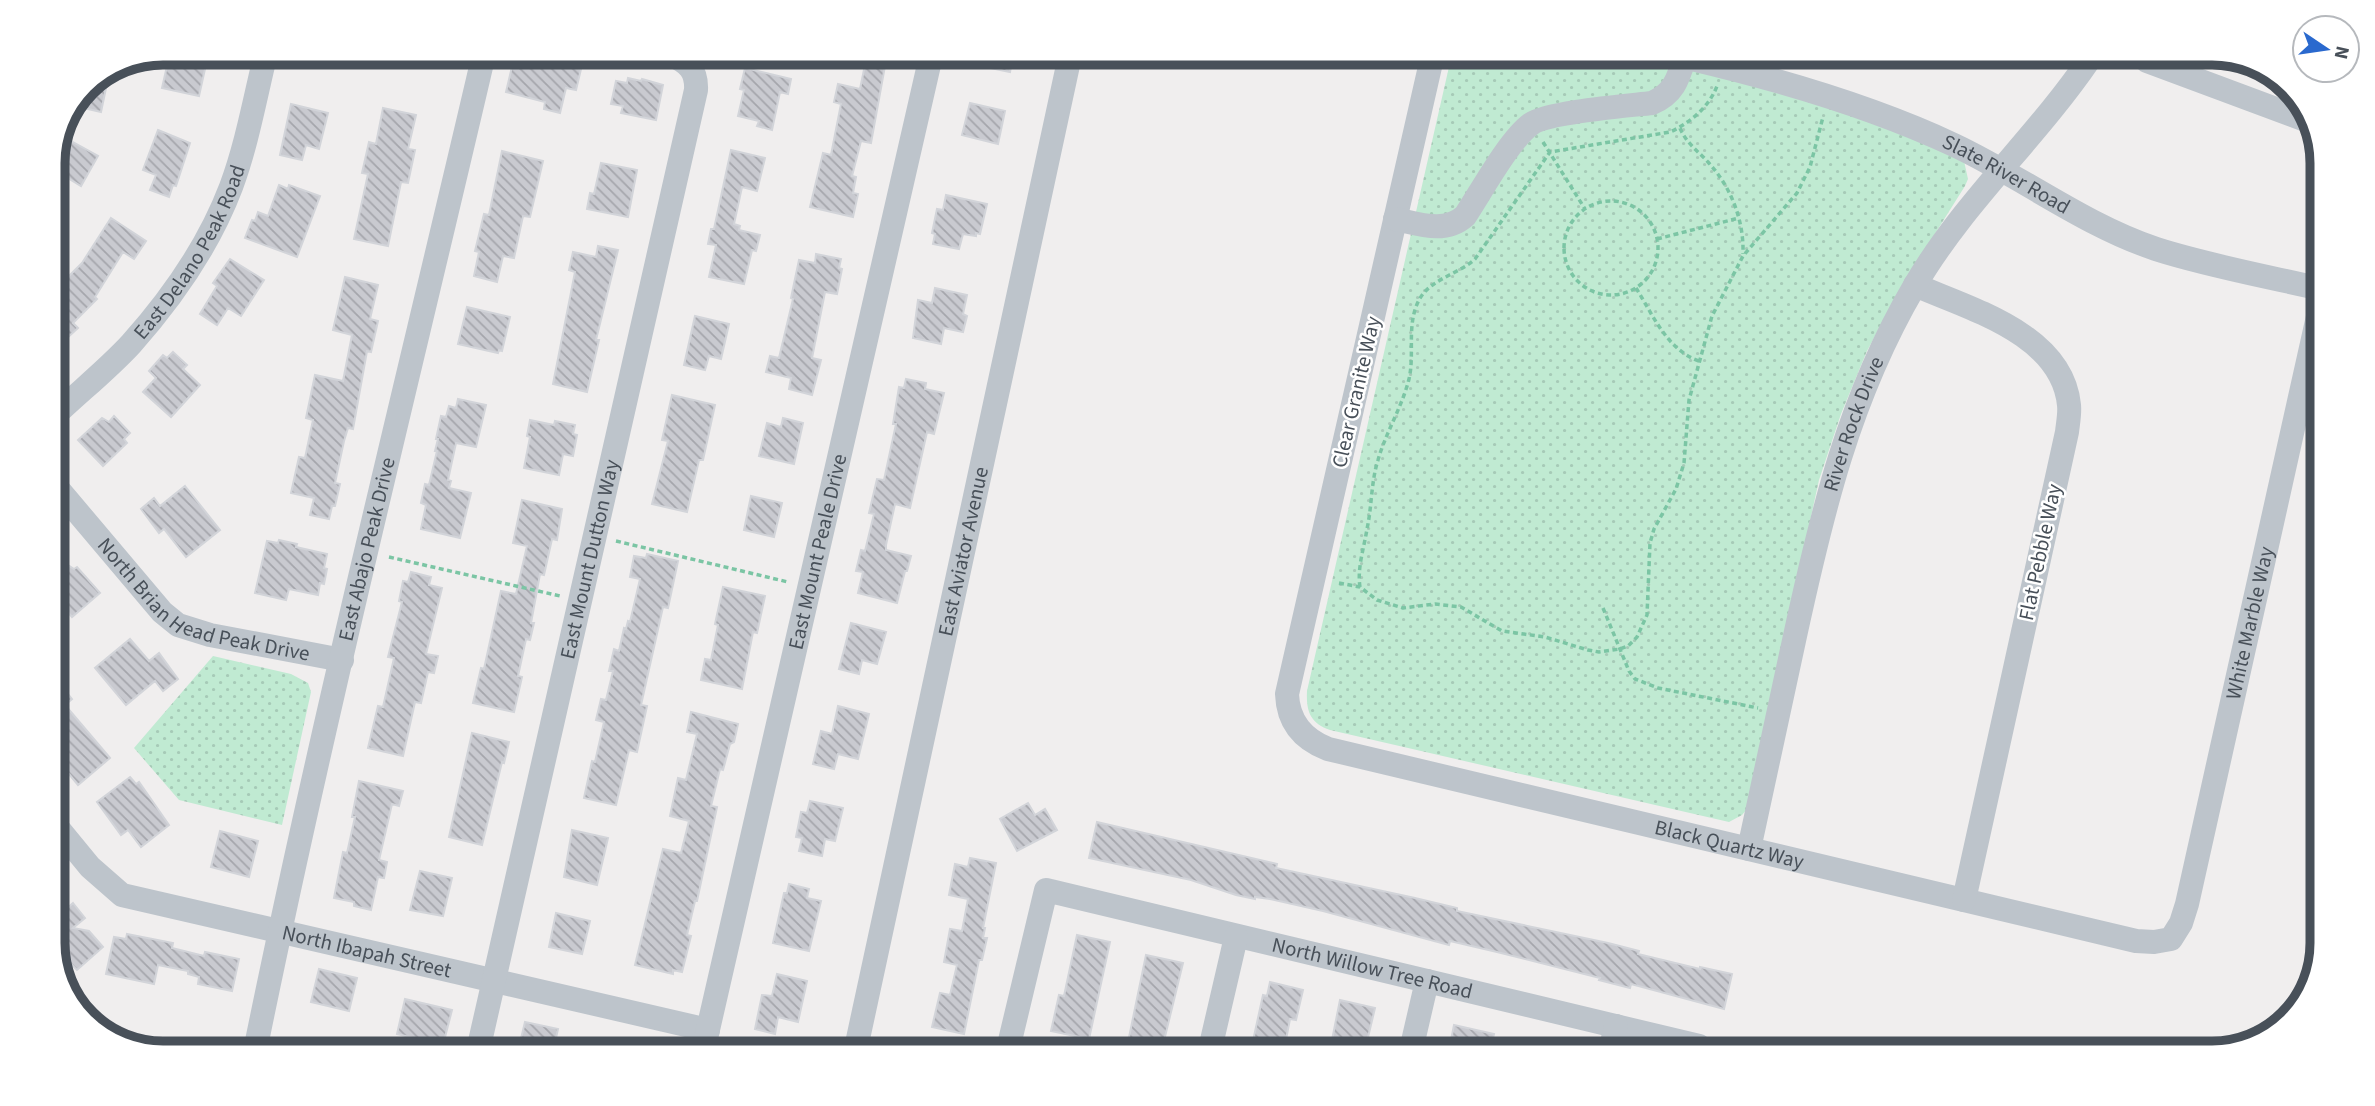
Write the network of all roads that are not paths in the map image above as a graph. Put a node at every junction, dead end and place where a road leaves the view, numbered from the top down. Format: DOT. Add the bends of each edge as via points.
graph roads {
  1 [pos="263,65"];
  2 [pos="481,65"];
  3 [pos="689,65"];
  4 [pos="929,65"];
  5 [pos="1068,65"];
  6 [pos="1430,65"];
  7 [pos="1682,65"];
  8 [pos="1714,65"];
  9 [pos="2085,65"];
  10 [pos="2158,65"];
  11 [pos="2299,118"];
  12 [pos="2001,169"];
  13 [pos="1395,219"];
  14 [pos="1915,285"];
  15 [pos="2310,286"];
  16 [pos="2310,352"];
  17 [pos="65,406"];
  18 [pos="65,497"];
  19 [pos="342,660"];
  20 [pos="1296,726"];
  21 [pos="65,837"];
  22 [pos="1749,849"];
  23 [pos="1964,900"];
  24 [pos="279,932"];
  25 [pos="1236,937"];
  26 [pos="2171,939"];
  27 [pos="494,980"];
  28 [pos="1427,981"];
  29 [pos="1616,1027"];
  30 [pos="706,1039"];
  31 [pos="257,1041"];
  32 [pos="480,1041"];
  33 [pos="861,1041"];
  34 [pos="1010,1041"];
  35 [pos="1212,1041"];
  36 [pos="1413,1041"];
  37 [pos="1612,1041"];
  38 [pos="1677,1041"];
  1 -- 17 [label="street, East Delano Peak Road" via="237,168 218,216 188,270 151,320"];
  2 -- 19 [label="street, East Abajo Peak Drive"];
  3 -- 27 [label="street, East Mount Dutton Way" via="696,90"];
  4 -- 30 [label="street, East Mount Peale Drive"];
  5 -- 33 [label="street, East Aviator Avenue"];
  6 -- 13 [label="street, Clear Granite Way"];
  7 -- 13 [label="street" via="1675,85 1652,103 1532,123 1457,223 1430,226"];
  8 -- 12 [label="street, Slate River Road" via="1913,126"];
  9 -- 12 [label="street, River Rock Drive"];
  10 -- 11 [label="street"];
  12 -- 14 [label="street, River Rock Drive"];
  12 -- 15 [label="street, Slate River Road" via="2080,215 2155,248"];
  13 -- 20 [label="street, Clear Granite Way" via="1287,694"];
  14 -- 22 [label="street, River Rock Drive" via="1872,369 1834,471"];
  14 -- 23 [label="street, Flat Pebble Way" via="2031,340 2049,356 2070,407"];
  16 -- 26 [label="street, White Marble Way" via="2187,904"];
  18 -- 19 [label="street, North Brian Head Peak Drive" via="178,625"];
  19 -- 24 [label="street, East Abajo Peak Drive"];
  20 -- 22 [label="street, Black Quartz Way" via="1309,740 1328,749"];
  21 -- 24 [label="street, North Ibapah Street" via="122,895"];
  22 -- 23 [label="street, Black Quartz Way"];
  23 -- 26 [label="street, Black Quartz Way" via="2136,941"];
  24 -- 27 [label="street, North Ibapah Street"];
  24 -- 31 [label="street, East Abajo Peak Drive"];
  25 -- 28 [label="street, North Willow Tree Road"];
  25 -- 34 [label="street, North Willow Tree Road" via="1046,890"];
  25 -- 35 [label="street"];
  27 -- 30 [label="street, North Ibapah Street"];
  27 -- 32 [label="street, East Mount Dutton Way"];
  28 -- 29 [label="street, North Willow Tree Road"];
  28 -- 36 [label="street"];
  29 -- 37 [label="street"];
  29 -- 38 [label="street, North Willow Tree Road"];
}
